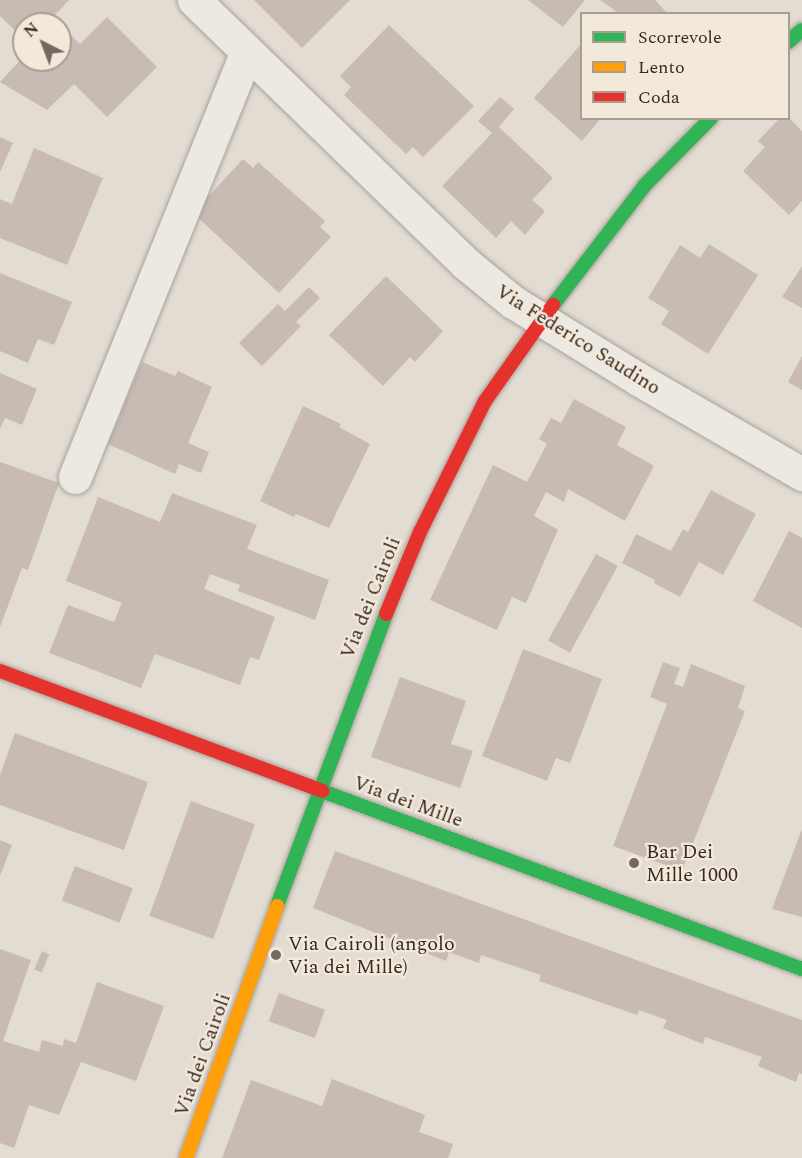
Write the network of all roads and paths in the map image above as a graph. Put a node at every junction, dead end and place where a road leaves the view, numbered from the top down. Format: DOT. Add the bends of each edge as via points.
graph roads {
  1 [pos="194,0"];
  2 [pos="802,30"];
  3 [pos="790,41"];
  4 [pos="247,52"];
  5 [pos="709,120"];
  6 [pos="542,322"];
  7 [pos="802,474"];
  8 [pos="75,477"];
  9 [pos="0,671"];
  10 [pos="320,791"];
  11 [pos="802,969"];
  12 [pos="186,1158"];
  1 -- 4 [label="street, Via Federico Saudino"];
  2 -- 3 [label="street"];
  4 -- 6 [label="street, Via Federico Saudino" via="465,262"];
  4 -- 8 [label="street"];
  5 -- 6 [label="street, Via dei Cairoli" via="645,185"];
  6 -- 7 [label="street, Via Federico Saudino"];
  6 -- 10 [label="street, Via dei Cairoli" via="485,401 420,532 366,663"];
  9 -- 10 [label="street, Via dei Mille"];
  10 -- 11 [label="street, Via dei Mille"];
  10 -- 12 [label="street, Via dei Cairoli"];
}
